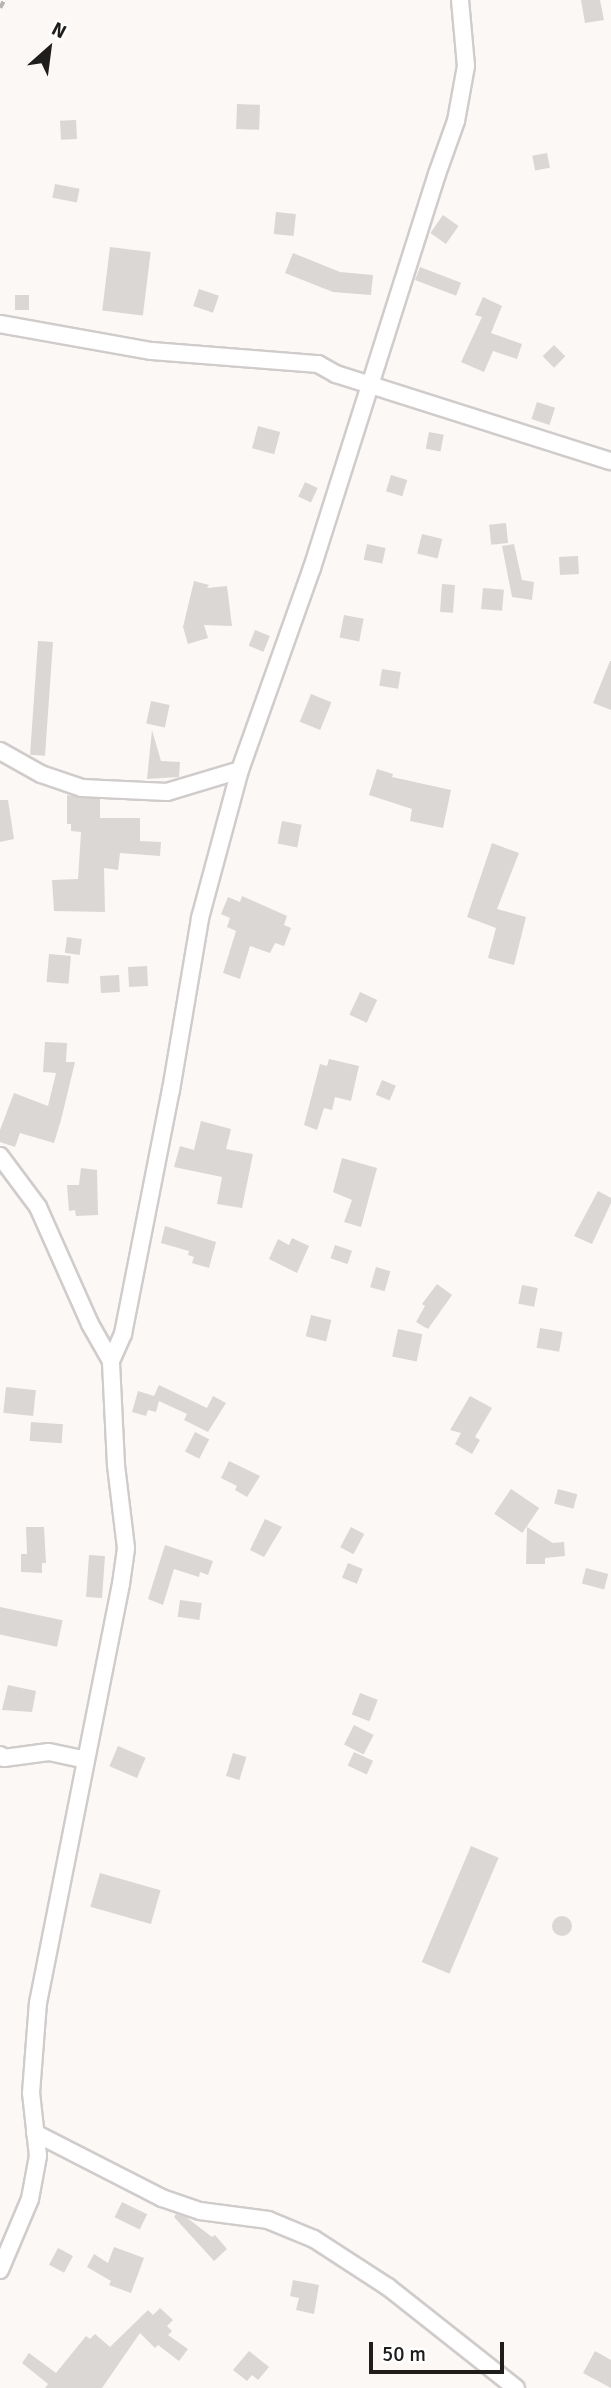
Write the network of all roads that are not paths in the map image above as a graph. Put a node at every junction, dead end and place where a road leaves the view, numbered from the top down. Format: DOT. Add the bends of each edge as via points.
graph roads {
  1 [pos="460,0"];
  2 [pos="0,324"];
  3 [pos="371,384"];
  4 [pos="611,461"];
  5 [pos="0,751"];
  6 [pos="240,770"];
  7 [pos="0,1156"];
  8 [pos="111,1361"];
  9 [pos="0,1755"];
  10 [pos="86,1760"];
  11 [pos="35,2133"];
  12 [pos="0,2270"];
  13 [pos="516,2388"];
  1 -- 3 [label="street" via="466,65 456,121"];
  2 -- 3 [label="street" via="152,351 318,365"];
  3 -- 4 [label="street"];
  3 -- 6 [label="street"];
  5 -- 6 [label="street" via="41,774 82,788 167,792"];
  6 -- 8 [label="street" via="208,878 125,1320"];
  7 -- 8 [label="street" via="38,1207"];
  8 -- 10 [label="street" via="126,1548"];
  9 -- 10 [label="street" via="49,1752"];
  10 -- 11 [label="street" via="38,2003 31,2093"];
  11 -- 12 [label="street" via="38,2156 30,2199"];
  11 -- 13 [label="street" via="162,2198 200,2211 268,2220 314,2239 388,2287"];
}
